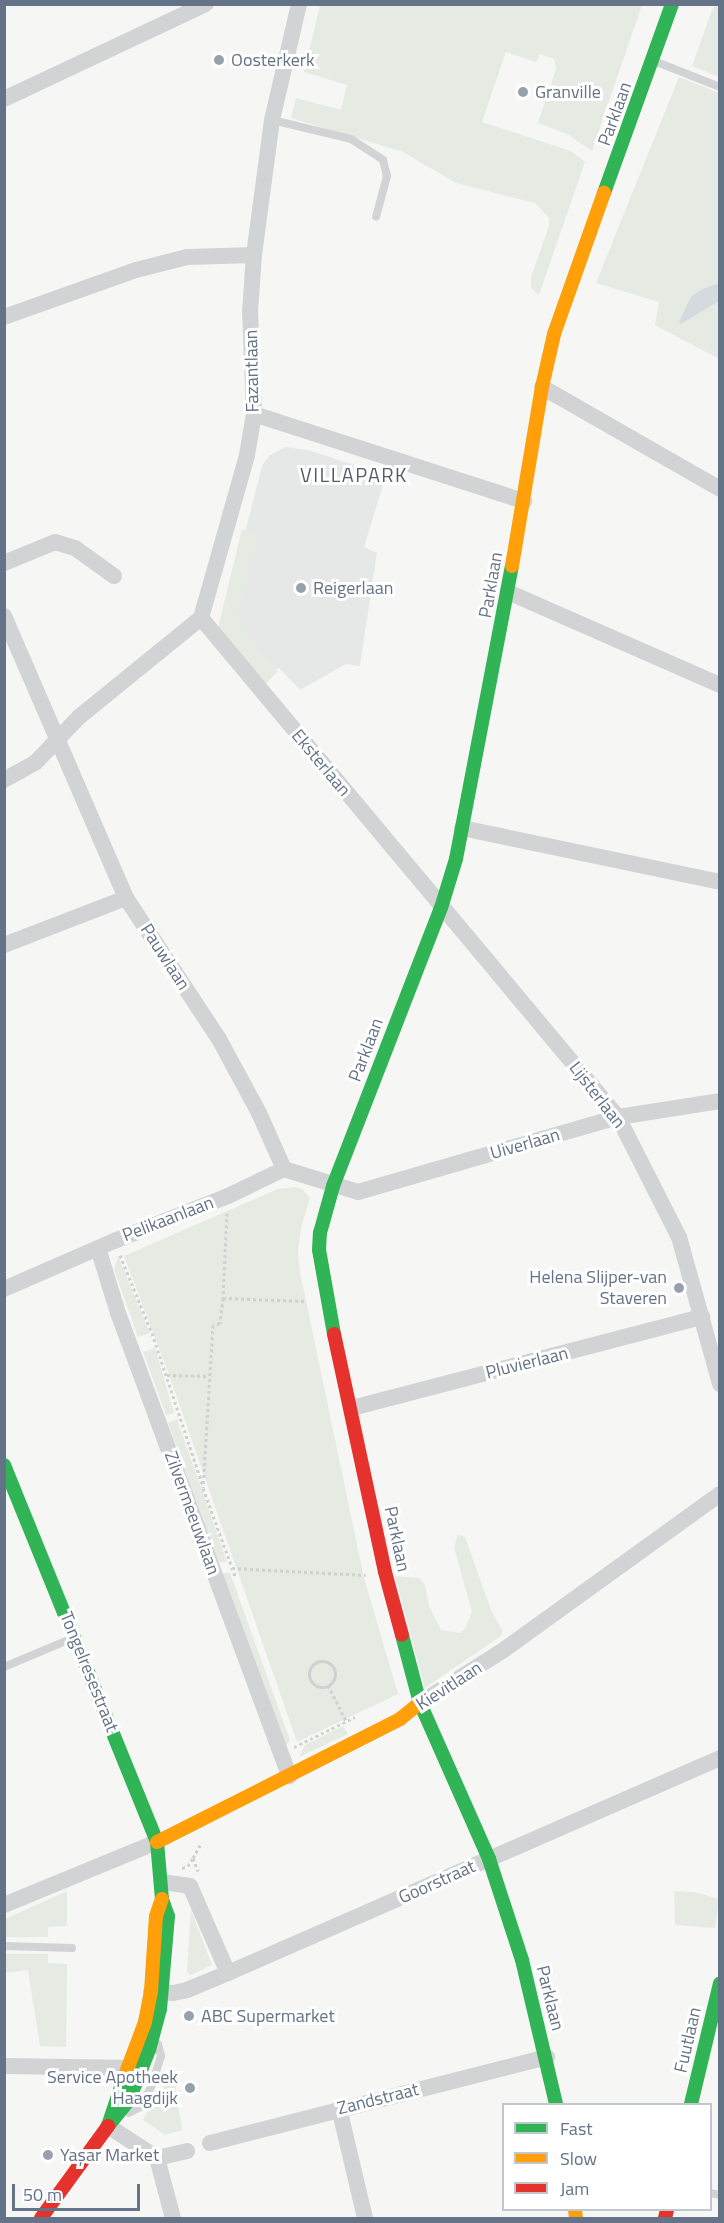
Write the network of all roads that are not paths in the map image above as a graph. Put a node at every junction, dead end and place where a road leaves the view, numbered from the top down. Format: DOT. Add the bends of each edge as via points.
graph roads {
  1 [pos="206,4"];
  2 [pos="298,4"];
  3 [pos="672,4"];
  4 [pos="653,61"];
  5 [pos="720,87"];
  6 [pos="4,99"];
  7 [pos="272,120"];
  8 [pos="375,217"];
  9 [pos="254,255"];
  10 [pos="4,316"];
  11 [pos="543,387"];
  12 [pos="254,414"];
  13 [pos="720,489"];
  14 [pos="524,501"];
  15 [pos="4,563"];
  16 [pos="114,576"];
  17 [pos="508,592"];
  18 [pos="4,616"];
  19 [pos="201,618"];
  20 [pos="720,685"];
  21 [pos="57,740"];
  22 [pos="4,780"];
  23 [pos="462,828"];
  24 [pos="720,882"];
  25 [pos="126,898"];
  26 [pos="441,908"];
  27 [pos="4,945"];
  28 [pos="720,1101"];
  29 [pos="618,1117"];
  30 [pos="284,1169"];
  31 [pos="333,1186"];
  32 [pos="98,1248"];
  33 [pos="4,1289"];
  34 [pos="702,1317"];
  35 [pos="720,1383"];
  36 [pos="352,1408"];
  37 [pos="4,1465"];
  38 [pos="720,1494"];
  39 [pos="75,1638"];
  40 [pos="4,1666"];
  41 [pos="420,1704"];
  42 [pos="720,1758"];
  43 [pos="289,1776"];
  44 [pos="157,1842"];
  45 [pos="489,1859"];
  46 [pos="162,1882"];
  47 [pos="4,1905"];
  48 [pos="4,1946"];
  49 [pos="72,1948"];
  50 [pos="228,1973"];
  51 [pos="720,1983"];
  52 [pos="157,1992"];
  53 [pos="154,2033"];
  54 [pos="547,2057"];
  55 [pos="4,2066"];
  56 [pos="136,2068"];
  57 [pos="556,2103"];
  58 [pos="691,2103"];
  59 [pos="339,2108"];
  60 [pos="108,2126"];
  61 [pos="210,2143"];
  62 [pos="188,2151"];
  63 [pos="157,2158"];
  64 [pos="41,2218"];
  65 [pos="173,2218"];
  66 [pos="365,2218"];
  1 -- 6 [label="street"];
  2 -- 7 [label="street, Fazantlaan"];
  3 -- 4 [label="street, Parklaan"];
  4 -- 5 [label="lane"];
  4 -- 11 [label="street, Parklaan" via="554,334"];
  7 -- 8 [label="lane" via="351,139 383,160 387,176"];
  7 -- 9 [label="street, Fazantlaan"];
  9 -- 10 [label="street" via="187,257 136,270"];
  9 -- 12 [label="street, Fazantlaan" via="250,312"];
  11 -- 13 [label="street"];
  11 -- 14 [label="street, Parklaan"];
  12 -- 14 [label="street"];
  12 -- 19 [label="street, Fazantlaan" via="247,455"];
  14 -- 17 [label="street, Parklaan"];
  15 -- 16 [label="street" via="55,542 75,548"];
  17 -- 20 [label="street"];
  17 -- 23 [label="street, Parklaan"];
  18 -- 21 [label="street, Pauwlaan"];
  19 -- 21 [label="street" via="79,717"];
  19 -- 26 [label="street, Eksterlaan"];
  21 -- 22 [label="street" via="35,763"];
  21 -- 25 [label="street, Pauwlaan"];
  23 -- 24 [label="street"];
  23 -- 26 [label="street, Parklaan"];
  25 -- 27 [label="street"];
  25 -- 30 [label="street, Pauwlaan" via="219,1039"];
  26 -- 29 [label="street, Lijsterlaan"];
  26 -- 31 [label="street, Parklaan"];
  28 -- 29 [label="street, Uiverlaan"];
  29 -- 31 [label="street, Uiverlaan" via="358,1192"];
  29 -- 34 [label="street, Lijsterlaan" via="679,1237"];
  30 -- 31 [label="street"];
  30 -- 32 [label="street, Pelikaanlaan"];
  31 -- 36 [label="street, Parklaan" via="320,1233 320,1269"];
  32 -- 33 [label="street, Pelikaanlaan"];
  32 -- 43 [label="street, Zilvermeeuwlaan" via="118,1313"];
  34 -- 35 [label="street, Lijsterlaan"];
  34 -- 36 [label="street, Pluvierlaan"];
  36 -- 41 [label="street, Parklaan" via="385,1572"];
  37 -- 39 [label="street, Tongelresestraat"];
  38 -- 41 [label="street, Kievitlaan" via="505,1649"];
  39 -- 40 [label="lane"];
  39 -- 44 [label="street, Tongelresestraat"];
  41 -- 43 [label="street, Kievitlaan" via="400,1719"];
  41 -- 45 [label="street, Parklaan"];
  42 -- 45 [label="street, Goorstraat"];
  43 -- 44 [label="street, Kievitlaan"];
  44 -- 46 [label="street, Tongelresestraat"];
  44 -- 47 [label="street"];
  45 -- 50 [label="street, Goorstraat"];
  45 -- 54 [label="street, Parklaan" via="522,1960"];
  46 -- 50 [label="street" via="190,1886"];
  46 -- 52 [label="street, Tongelresestraat" via="156,1916"];
  48 -- 49 [label="lane"];
  50 -- 52 [label="street, Goorstraat" via="187,1990"];
  51 -- 58 [label="street, Fuutlaan"];
  52 -- 53 [label="street, Tongelresestraat"];
  52 -- 56 [label="street, Tongelresestraat" via="145,2022"];
  53 -- 56 [label="street, Tongelresestraat"];
  53 -- 60 [label="lane" via="161,2055 151,2086 140,2107"];
  54 -- 57 [label="street, Parklaan"];
  54 -- 59 [label="street, Zandstraat"];
  55 -- 56 [label="street"];
  56 -- 60 [label="street, Tongelresestraat" via="113,2106"];
  59 -- 61 [label="street, Zandstraat"];
  59 -- 66 [label="street"];
  60 -- 63 [label="street"];
  60 -- 64 [label="street, Tongelresestraat"];
  62 -- 63 [label="street"];
  63 -- 65 [label="street"];
}
